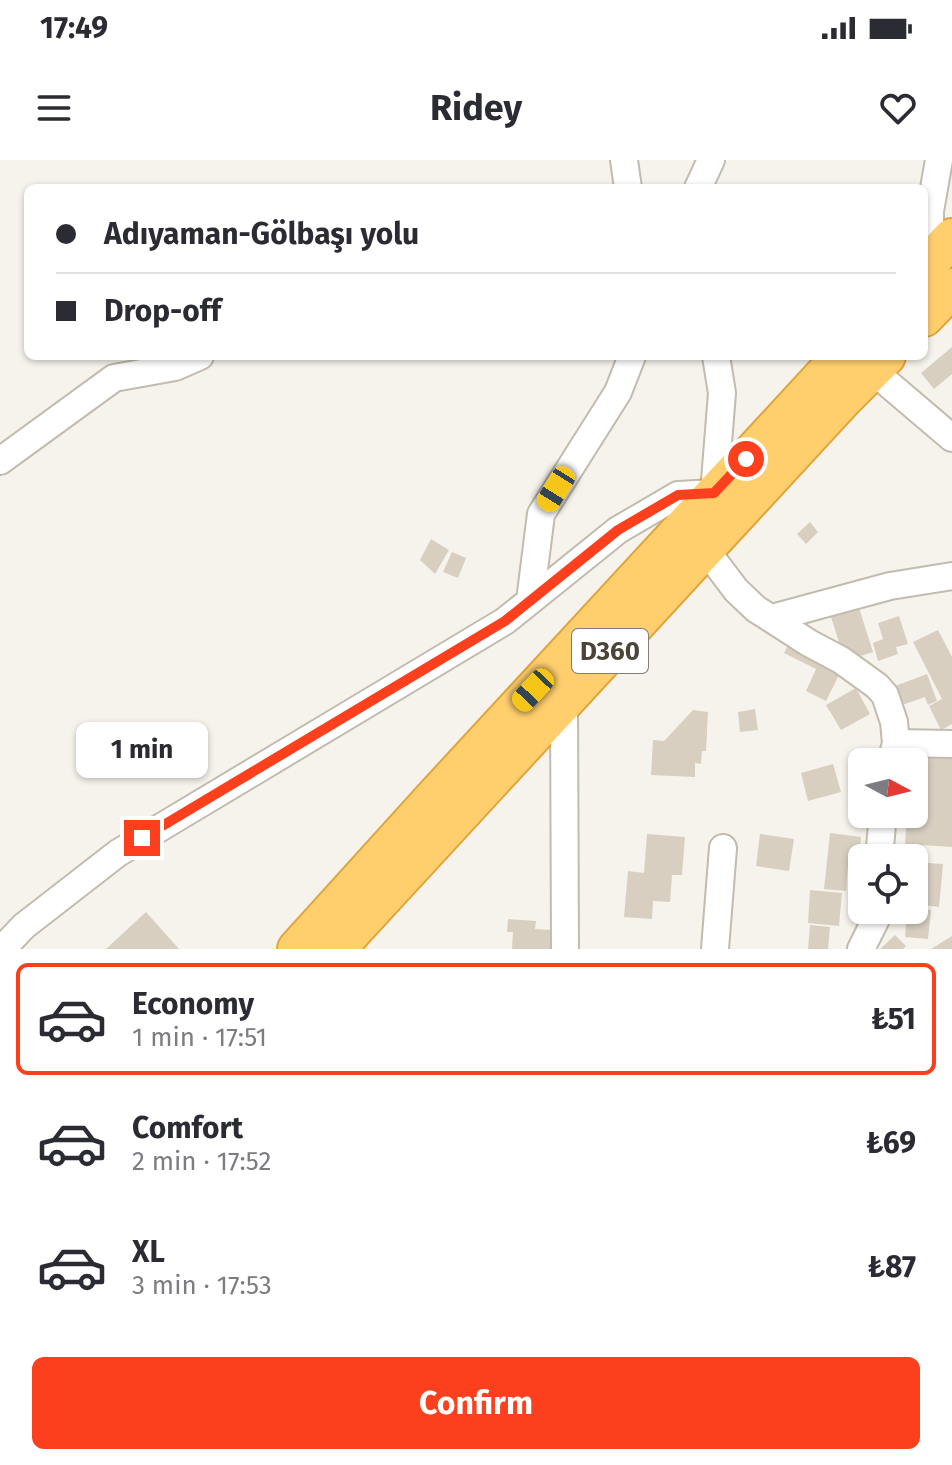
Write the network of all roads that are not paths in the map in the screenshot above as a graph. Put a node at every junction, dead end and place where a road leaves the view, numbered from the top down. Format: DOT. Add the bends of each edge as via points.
graph roads {
  1 [pos="624,160"];
  2 [pos="711,160"];
  3 [pos="939,160"];
  4 [pos="627,184"];
  5 [pos="700,184"];
  6 [pos="940,264"];
  7 [pos="928,304"];
  8 [pos="191,360"];
  9 [pos="630,360"];
  10 [pos="717,360"];
  11 [pos="866,361"];
  12 [pos="952,438"];
  13 [pos="0,461"];
  14 [pos="714,493"];
  15 [pos="705,549"];
  16 [pos="952,576"];
  17 [pos="530,601"];
  18 [pos="772,618"];
  19 [pos="564,701"];
  20 [pos="952,744"];
  21 [pos="894,748"];
  22 [pos="923,748"];
  23 [pos="723,848"];
  24 [pos="874,924"];
  25 [pos="2,949"];
  26 [pos="297,949"];
  27 [pos="337,949"];
  28 [pos="565,949"];
  29 [pos="715,949"];
  30 [pos="861,949"];
  1 -- 4 [label="street"];
  2 -- 5 [label="street"];
  3 -- 6 [label="street" via="930,211"];
  6 -- 7 [label="highway"];
  8 -- 13 [label="street" via="114,378"];
  9 -- 17 [label="street" via="618,392 541,514"];
  10 -- 14 [label="street" via="722,393"];
  11 -- 12 [label="street"];
  11 -- 14 [label="highway, D360"];
  11 -- 15 [label="highway, D360"];
  14 -- 17 [label="street" via="678,495 618,530"];
  14 -- 26 [label="highway, D360"];
  15 -- 18 [label="street" via="736,590"];
  15 -- 19 [label="highway, D360"];
  16 -- 18 [label="street" via="890,586"];
  17 -- 25 [label="street" via="505,621 118,853"];
  18 -- 21 [label="street" via="877,686 894,722"];
  19 -- 27 [label="highway, D360"];
  19 -- 28 [label="street"];
  20 -- 22 [label="street"];
  23 -- 29 [label="street"];
  24 -- 30 [label="street"];
}
